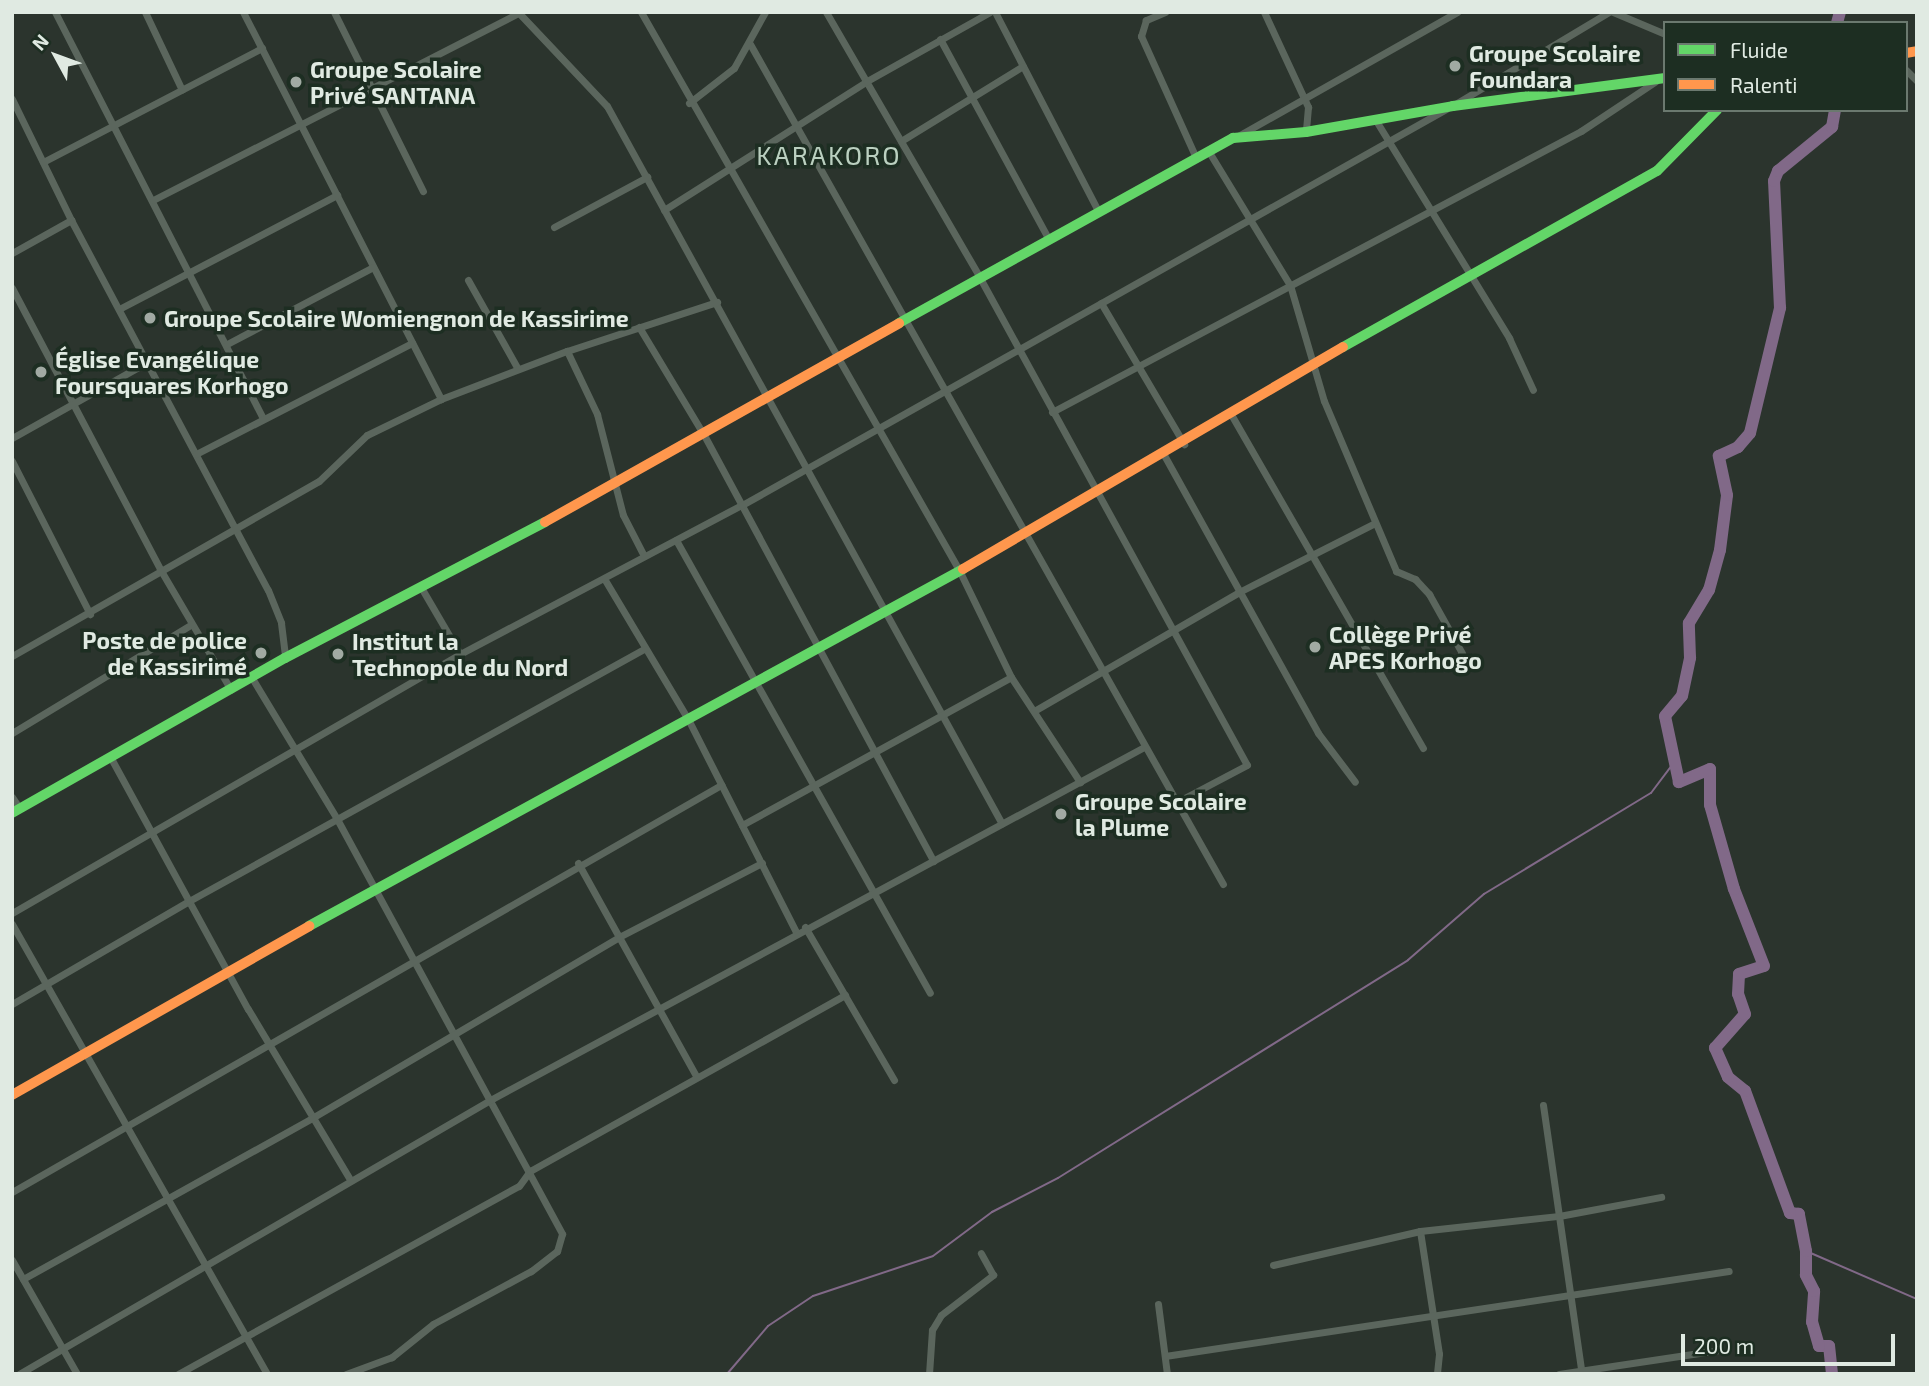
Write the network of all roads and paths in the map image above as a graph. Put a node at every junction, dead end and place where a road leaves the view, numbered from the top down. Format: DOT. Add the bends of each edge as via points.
graph roads {
  1 [pos="55,12"];
  2 [pos="145,12"];
  3 [pos="243,12"];
  4 [pos="641,12"];
  5 [pos="765,12"];
  6 [pos="826,12"];
  7 [pos="992,12"];
  8 [pos="1165,12"];
  9 [pos="1264,12"];
  10 [pos="1457,12"];
  11 [pos="1611,12"];
  12 [pos="337,13"];
  13 [pos="518,13"];
  14 [pos="1663,33"];
  15 [pos="940,39"];
  16 [pos="751,44"];
  17 [pos="262,47"];
  18 [pos="1023,66"];
  19 [pos="1662,78"];
  20 [pos="867,81"];
  21 [pos="371,85"];
  22 [pos="182,90"];
  23 [pos="1303,96"];
  24 [pos="12,99"];
  25 [pos="974,100"];
  26 [pos="689,103"];
  27 [pos="1453,106"];
  28 [pos="1715,112"];
  29 [pos="1375,119"];
  30 [pos="798,123"];
  31 [pos="114,125"];
  32 [pos="299,125"];
  33 [pos="1306,132"];
  34 [pos="1233,138"];
  35 [pos="901,141"];
  36 [pos="1388,142"];
  37 [pos="1209,152"];
  38 [pos="1196,158"];
  39 [pos="43,162"];
  40 [pos="726,168"];
  41 [pos="648,177"];
  42 [pos="423,191"];
  43 [pos="337,195"];
  44 [pos="153,200"];
  45 [pos="664,209"];
  46 [pos="1431,209"];
  47 [pos="1098,211"];
  48 [pos="1253,218"];
  49 [pos="71,220"];
  50 [pos="554,228"];
  51 [pos="1048,238"];
  52 [pos="12,253"];
  53 [pos="373,267"];
  54 [pos="191,271"];
  55 [pos="1471,277"];
  56 [pos="980,278"];
  57 [pos="468,280"];
  58 [pos="1290,285"];
  59 [pos="12,288"];
  60 [pos="717,302"];
  61 [pos="1101,303"];
  62 [pos="121,308"];
  63 [pos="905,318"];
  64 [pos="639,327"];
  65 [pos="412,343"];
  66 [pos="227,344"];
  67 [pos="1018,349"];
  68 [pos="567,351"];
  69 [pos="835,360"];
  70 [pos="149,361"];
  71 [pos="1315,363"];
  72 [pos="1139,368"];
  73 [pos="518,369"];
  74 [pos="946,390"];
  75 [pos="1533,390"];
  76 [pos="770,397"];
  77 [pos="441,399"];
  78 [pos="70,403"];
  79 [pos="1052,412"];
  80 [pos="1232,416"];
  81 [pos="262,418"];
  82 [pos="878,428"];
  83 [pos="704,435"];
  84 [pos="12,438"];
  85 [pos="1184,443"];
  86 [pos="196,454"];
  87 [pos="1164,455"];
  88 [pos="12,461"];
  89 [pos="806,469"];
  90 [pos="614,486"];
  91 [pos="1096,492"];
  92 [pos="742,505"];
  93 [pos="1375,523"];
  94 [pos="235,528"];
  95 [pos="1025,531"];
  96 [pos="676,540"];
  97 [pos="1311,555"];
  98 [pos="644,556"];
  99 [pos="160,569"];
  100 [pos="959,570"];
  101 [pos="605,580"];
  102 [pos="422,589"];
  103 [pos="1241,591"];
  104 [pos="888,612"];
  105 [pos="90,614"];
  106 [pos="192,624"];
  107 [pos="1173,631"];
  108 [pos="12,642"];
  109 [pos="818,648"];
  110 [pos="644,649"];
  111 [pos="1462,653"];
  112 [pos="15,654"];
  113 [pos="460,654"];
  114 [pos="285,658"];
  115 [pos="1102,671"];
  116 [pos="1011,677"];
  117 [pos="253,678"];
  118 [pos="753,683"];
  119 [pos="232,691"];
  120 [pos="1034,710"];
  121 [pos="941,715"];
  122 [pos="690,721"];
  123 [pos="12,733"];
  124 [pos="1144,747"];
  125 [pos="1423,748"];
  126 [pos="297,750"];
  127 [pos="871,753"];
  128 [pos="112,760"];
  129 [pos="1080,782"];
  130 [pos="1355,782"];
  131 [pos="721,785"];
  132 [pos="811,787"];
  133 [pos="12,797"];
  134 [pos="1175,803"];
  135 [pos="16,811"];
  136 [pos="337,819"];
  137 [pos="1002,824"];
  138 [pos="742,825"];
  139 [pos="150,835"];
  140 [pos="933,861"];
  141 [pos="578,863"];
  142 [pos="762,863"];
  143 [pos="1223,884"];
  144 [pos="375,889"];
  145 [pos="875,889"];
  146 [pos="189,901"];
  147 [pos="12,913"];
  148 [pos="12,924"];
  149 [pos="806,927"];
  150 [pos="796,932"];
  151 [pos="619,937"];
  152 [pos="417,963"];
  153 [pos="228,975"];
  154 [pos="47,984"];
  155 [pos="930,993"];
  156 [pos="845,995"];
  157 [pos="12,1004"];
  158 [pos="658,1007"];
  159 [pos="456,1034"];
  160 [pos="270,1046"];
  161 [pos="85,1052"];
  162 [pos="696,1076"];
  163 [pos="894,1080"];
  164 [pos="12,1095"];
  165 [pos="492,1099"];
  166 [pos="1543,1105"];
  167 [pos="312,1118"];
  168 [pos="126,1126"];
  169 [pos="530,1171"];
  170 [pos="351,1181"];
  171 [pos="12,1192"];
  172 [pos="1661,1197"];
  173 [pos="168,1198"];
  174 [pos="1559,1216"];
  175 [pos="1420,1231"];
  176 [pos="981,1253"];
  177 [pos="12,1260"];
  178 [pos="1273,1265"];
  179 [pos="208,1267"];
  180 [pos="1729,1270"];
  181 [pos="23,1279"];
  182 [pos="1570,1297"];
  183 [pos="1158,1304"];
  184 [pos="1432,1319"];
  185 [pos="247,1337"];
  186 [pos="1719,1350"];
  187 [pos="64,1351"];
  188 [pos="1164,1356"];
  189 [pos="1581,1370"];
  190 [pos="266,1371"];
  191 [pos="183,1372"];
  192 [pos="19,1374"];
  193 [pos="77,1374"];
  194 [pos="274,1374"];
  195 [pos="346,1374"];
  196 [pos="929,1374"];
  197 [pos="1167,1374"];
  198 [pos="1437,1374"];
  199 [pos="1559,1374"];
  1 -- 31 [label="street"];
  2 -- 22 [label="street"];
  3 -- 17 [label="street"];
  4 -- 26 [label="street"];
  5 -- 16 [label="street"];
  6 -- 20 [label="street"];
  7 -- 15 [label="street"];
  7 -- 18 [label="street"];
  8 -- 38 [label="street" via="1146,20 1141,36"];
  9 -- 23 [label="street"];
  10 -- 23 [label="street"];
  11 -- 14 [label="street"];
  11 -- 27 [label="street"];
  12 -- 21 [label="street"];
  13 -- 21 [label="street"];
  13 -- 41 [label="street" via="607,106"];
  15 -- 20 [label="street"];
  15 -- 25 [label="street"];
  16 -- 26 [label="street" via="724,79"];
  16 -- 30 [label="street"];
  17 -- 22 [label="street"];
  17 -- 32 [label="street"];
  18 -- 25 [label="street"];
  18 -- 47 [label="street"];
  19 -- 27 [label="street"];
  19 -- 46 [label="street" via="1581,131"];
  20 -- 30 [label="street"];
  20 -- 35 [label="street"];
  21 -- 32 [label="street"];
  21 -- 42 [label="street"];
  22 -- 31 [label="street"];
  23 -- 33 [label="street" via="1308,107"];
  23 -- 34 [label="street"];
  24 -- 39 [label="street"];
  25 -- 35 [label="street"];
  25 -- 51 [label="street"];
  26 -- 40 [label="street"];
  27 -- 29 [label="street"];
  27 -- 36 [label="street"];
  28 -- 55 [label="street" via="1657,171"];
  29 -- 33 [label="street"];
  29 -- 36 [label="street"];
  30 -- 40 [label="street"];
  30 -- 63 [label="street"];
  31 -- 39 [label="street"];
  31 -- 44 [label="street"];
  32 -- 43 [label="street"];
  32 -- 44 [label="street"];
  33 -- 34 [label="street"];
  34 -- 37 [label="street"];
  35 -- 56 [label="street"];
  36 -- 46 [label="street"];
  36 -- 48 [label="street"];
  37 -- 38 [label="street"];
  37 -- 48 [label="street"];
  38 -- 47 [label="street"];
  39 -- 49 [label="street"];
  40 -- 45 [label="street"];
  40 -- 69 [label="street"];
  41 -- 45 [label="street"];
  41 -- 50 [label="street"];
  43 -- 53 [label="street"];
  43 -- 54 [label="street"];
  44 -- 54 [label="street"];
  45 -- 60 [label="street"];
  46 -- 55 [label="street"];
  46 -- 58 [label="street"];
  47 -- 51 [label="street"];
  48 -- 58 [label="street"];
  48 -- 61 [label="street"];
  49 -- 52 [label="street"];
  49 -- 62 [label="street"];
  51 -- 56 [label="street"];
  53 -- 65 [label="street"];
  53 -- 66 [label="street"];
  54 -- 62 [label="street"];
  54 -- 66 [label="street"];
  55 -- 71 [label="street"];
  55 -- 75 [label="street"];
  56 -- 63 [label="street"];
  56 -- 67 [label="street"];
  57 -- 73 [label="street"];
  58 -- 71 [label="street"];
  58 -- 72 [label="street"];
  59 -- 78 [label="street"];
  60 -- 64 [label="street"];
  60 -- 76 [label="street"];
  61 -- 67 [label="street"];
  61 -- 72 [label="street"];
  62 -- 70 [label="street"];
  63 -- 69 [label="street"];
  63 -- 74 [label="street"];
  64 -- 68 [label="street"];
  64 -- 83 [label="street"];
  65 -- 77 [label="street"];
  65 -- 81 [label="street"];
  66 -- 81 [label="street"];
  67 -- 74 [label="street"];
  67 -- 79 [label="street"];
  68 -- 73 [label="street"];
  68 -- 90 [label="street" via="597,414"];
  69 -- 76 [label="street"];
  69 -- 82 [label="street"];
  70 -- 78 [label="street"];
  70 -- 86 [label="street"];
  71 -- 80 [label="street"];
  71 -- 93 [label="street" via="1324,401"];
  72 -- 79 [label="street"];
  72 -- 85 [label="street"];
  73 -- 77 [label="street"];
  74 -- 82 [label="street"];
  74 -- 95 [label="street"];
  76 -- 83 [label="street"];
  76 -- 89 [label="street"];
  77 -- 94 [label="street" via="367,435 319,481"];
  78 -- 84 [label="street"];
  78 -- 99 [label="street"];
  79 -- 91 [label="street"];
  80 -- 85 [label="street"];
  80 -- 97 [label="street"];
  81 -- 86 [label="street"];
  82 -- 89 [label="street"];
  82 -- 100 [label="street"];
  83 -- 90 [label="street"];
  83 -- 92 [label="street"];
  85 -- 87 [label="street"];
  86 -- 94 [label="street"];
  87 -- 91 [label="street"];
  87 -- 103 [label="street"];
  88 -- 105 [label="street"];
  89 -- 92 [label="street"];
  89 -- 104 [label="street"];
  90 -- 98 [label="street"];
  90 -- 102 [label="street"];
  91 -- 95 [label="street"];
  91 -- 107 [label="street"];
  92 -- 96 [label="street"];
  92 -- 109 [label="street"];
  93 -- 97 [label="street"];
  93 -- 111 [label="street" via="1396,571 1415,579 1429,594"];
  94 -- 99 [label="street"];
  94 -- 114 [label="street" via="281,623"];
  95 -- 100 [label="street"];
  95 -- 115 [label="street"];
  96 -- 98 [label="street"];
  96 -- 118 [label="street"];
  97 -- 103 [label="street"];
  97 -- 125 [label="street"];
  98 -- 101 [label="street"];
  99 -- 105 [label="street"];
  99 -- 106 [label="street"];
  100 -- 104 [label="street"];
  100 -- 116 [label="street"];
  101 -- 110 [label="street"];
  101 -- 113 [label="street"];
  102 -- 113 [label="street"];
  102 -- 114 [label="street"];
  103 -- 107 [label="street"];
  103 -- 130 [label="street" via="1318,733"];
  104 -- 109 [label="street"];
  104 -- 121 [label="street"];
  105 -- 112 [label="street"];
  106 -- 119 [label="street"];
  106 -- 123 [label="street"];
  107 -- 115 [label="street"];
  107 -- 134 [label="street" via="1247,765"];
  108 -- 112 [label="street"];
  109 -- 118 [label="street"];
  109 -- 127 [label="street"];
  110 -- 122 [label="street"];
  110 -- 136 [label="street"];
  113 -- 126 [label="street"];
  114 -- 117 [label="street"];
  115 -- 120 [label="street"];
  115 -- 124 [label="street"];
  116 -- 120 [label="street"];
  116 -- 121 [label="street"];
  117 -- 119 [label="street"];
  117 -- 126 [label="street"];
  118 -- 122 [label="street"];
  118 -- 132 [label="street"];
  119 -- 128 [label="street"];
  120 -- 129 [label="street"];
  121 -- 127 [label="street"];
  121 -- 137 [label="street"];
  122 -- 131 [label="street"];
  122 -- 144 [label="street"];
  124 -- 129 [label="street"];
  124 -- 134 [label="street"];
  126 -- 136 [label="street"];
  126 -- 139 [label="street"];
  127 -- 132 [label="street"];
  127 -- 140 [label="street"];
  128 -- 135 [label="street"];
  128 -- 139 [label="street"];
  129 -- 137 [label="street"];
  131 -- 138 [label="street"];
  131 -- 141 [label="street"];
  132 -- 138 [label="street"];
  132 -- 145 [label="street"];
  133 -- 135 [label="street"];
  134 -- 143 [label="street"];
  136 -- 144 [label="street"];
  136 -- 146 [label="street"];
  137 -- 140 [label="street"];
  138 -- 142 [label="street"];
  139 -- 146 [label="street"];
  139 -- 147 [label="street"];
  140 -- 145 [label="street"];
  141 -- 151 [label="street"];
  141 -- 152 [label="street"];
  142 -- 150 [label="street"];
  142 -- 151 [label="street"];
  144 -- 152 [label="street"];
  144 -- 153 [label="street"];
  145 -- 149 [label="street"];
  145 -- 155 [label="street"];
  146 -- 153 [label="street"];
  146 -- 154 [label="street"];
  148 -- 154 [label="street"];
  149 -- 150 [label="street"];
  149 -- 156 [label="street"];
  150 -- 158 [label="street"];
  151 -- 158 [label="street"];
  151 -- 159 [label="street"];
  152 -- 159 [label="street"];
  152 -- 160 [label="street"];
  153 -- 160 [label="street"];
  153 -- 161 [label="street"];
  154 -- 157 [label="street"];
  154 -- 161 [label="street"];
  156 -- 162 [label="street"];
  156 -- 163 [label="street"];
  158 -- 162 [label="street"];
  158 -- 165 [label="street"];
  159 -- 165 [label="street"];
  159 -- 167 [label="street"];
  160 -- 167 [label="street"];
  160 -- 168 [label="street"];
  161 -- 164 [label="street"];
  161 -- 168 [label="street"];
  162 -- 169 [label="street"];
  165 -- 169 [label="street"];
  165 -- 170 [label="street"];
  166 -- 174 [label="street"];
  167 -- 170 [label="street"];
  167 -- 173 [label="street"];
  168 -- 171 [label="street"];
  168 -- 173 [label="street"];
  169 -- 185 [label="street" via="519,1186"];
  169 -- 195 [label="street" via="562,1234 557,1251 531,1271 433,1324 392,1357"];
  170 -- 179 [label="street"];
  172 -- 174 [label="street"];
  173 -- 179 [label="street"];
  173 -- 181 [label="street"];
  174 -- 175 [label="street"];
  174 -- 182 [label="street"];
  175 -- 178 [label="street"];
  175 -- 184 [label="street"];
  176 -- 196 [label="street" via="993,1275 941,1315 932,1330"];
  177 -- 181 [label="street"];
  179 -- 185 [label="street"];
  179 -- 187 [label="street"];
  180 -- 182 [label="street"];
  181 -- 187 [label="street"];
  182 -- 184 [label="street"];
  182 -- 189 [label="street"];
  183 -- 188 [label="street"];
  184 -- 188 [label="street"];
  184 -- 198 [label="street" via="1439,1354"];
  185 -- 190 [label="street"];
  185 -- 191 [label="street"];
  186 -- 189 [label="street"];
  187 -- 192 [label="street"];
  187 -- 193 [label="street"];
  188 -- 197 [label="street"];
  189 -- 199 [label="street"];
  190 -- 194 [label="street"];
}
